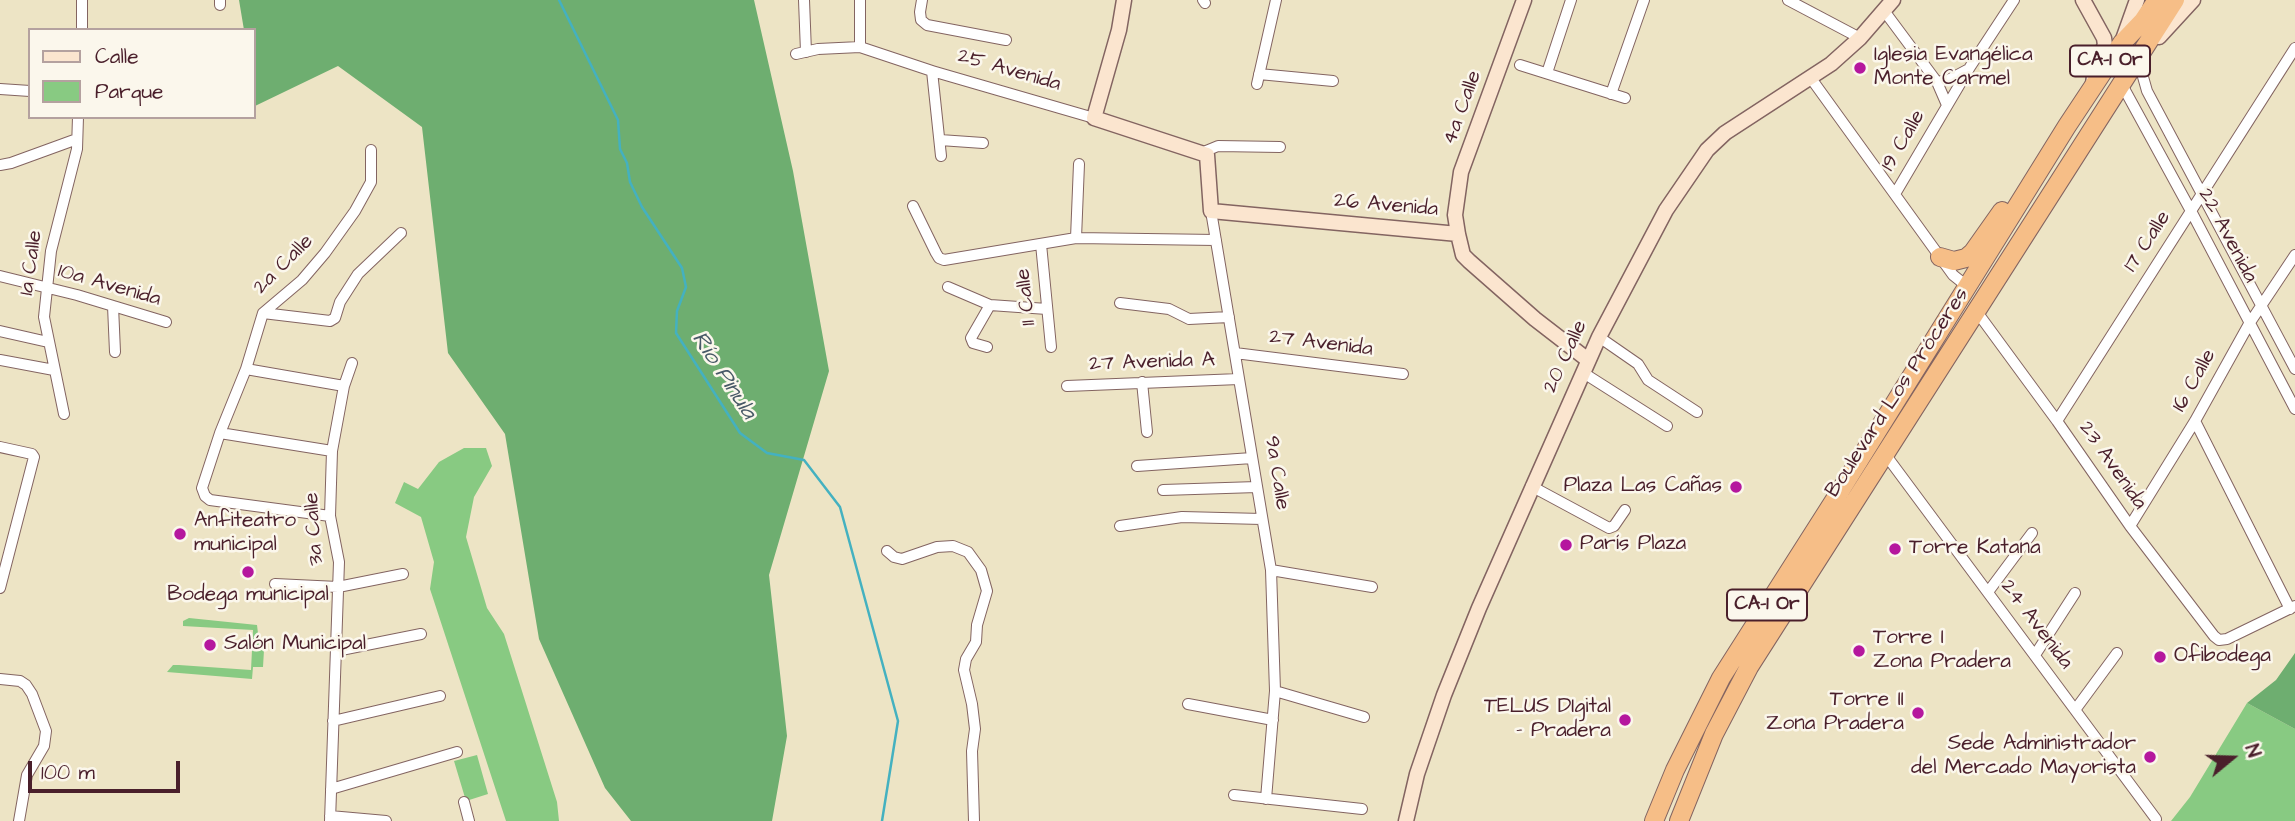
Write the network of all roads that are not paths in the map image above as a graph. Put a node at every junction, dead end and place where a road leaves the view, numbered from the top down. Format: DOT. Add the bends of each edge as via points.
graph roads {
  1 [pos="82,0"];
  2 [pos="803,0"];
  3 [pos="860,0"];
  4 [pos="922,0"];
  5 [pos="1124,0"];
  6 [pos="1276,0"];
  7 [pos="1524,0"];
  8 [pos="1571,0"];
  9 [pos="1644,0"];
  10 [pos="1788,0"];
  11 [pos="2014,0"];
  12 [pos="2083,0"];
  13 [pos="2137,0"];
  14 [pos="2147,0"];
  15 [pos="2157,0"];
  16 [pos="2175,0"];
  17 [pos="2184,0"];
  18 [pos="2193,0"];
  19 [pos="1889,6"];
  20 [pos="82,28"];
  21 [pos="2159,37"];
  22 [pos="1860,38"];
  23 [pos="1006,40"];
  24 [pos="2122,43"];
  25 [pos="860,47"];
  26 [pos="2295,48"];
  27 [pos="2140,55"];
  28 [pos="1520,65"];
  29 [pos="1970,67"];
  30 [pos="932,71"];
  31 [pos="1547,73"];
  32 [pos="1810,77"];
  33 [pos="1333,81"];
  34 [pos="1937,82"];
  35 [pos="2121,83"];
  36 [pos="0,89"];
  37 [pos="2092,89"];
  38 [pos="28,91"];
  39 [pos="1611,94"];
  40 [pos="1625,98"];
  41 [pos="1947,105"];
  42 [pos="1094,118"];
  43 [pos="78,119"];
  44 [pos="2067,126"];
  45 [pos="77,139"];
  46 [pos="940,140"];
  47 [pos="983,143"];
  48 [pos="1280,148"];
  49 [pos="372,150"];
  50 [pos="1204,154"];
  51 [pos="941,156"];
  52 [pos="1079,164"];
  53 [pos="0,165"];
  54 [pos="2203,192"];
  55 [pos="1895,194"];
  56 [pos="913,206"];
  57 [pos="1211,211"];
  58 [pos="2191,211"];
  59 [pos="401,233"];
  60 [pos="1458,234"];
  61 [pos="1076,238"];
  62 [pos="1216,240"];
  63 [pos="1041,244"];
  64 [pos="2295,255"];
  65 [pos="1940,257"];
  66 [pos="0,276"];
  67 [pos="948,287"];
  68 [pos="1968,287"];
  69 [pos="46,288"];
  70 [pos="1120,303"];
  71 [pos="990,305"];
  72 [pos="2261,305"];
  73 [pos="113,306"];
  74 [pos="1047,309"];
  75 [pos="1977,312"];
  76 [pos="263,313"];
  77 [pos="1229,317"];
  78 [pos="166,322"];
  79 [pos="2249,324"];
  80 [pos="0,331"];
  81 [pos="1599,337"];
  82 [pos="48,342"];
  83 [pos="987,347"];
  84 [pos="1051,347"];
  85 [pos="115,352"];
  86 [pos="1235,353"];
  87 [pos="0,360"];
  88 [pos="352,363"];
  89 [pos="1585,366"];
  90 [pos="246,369"];
  91 [pos="2295,369"];
  92 [pos="54,370"];
  93 [pos="1403,374"];
  94 [pos="1239,379"];
  95 [pos="1143,382"];
  96 [pos="344,386"];
  97 [pos="1067,386"];
  98 [pos="2295,409"];
  99 [pos="1697,412"];
  100 [pos="64,414"];
  101 [pos="2057,421"];
  102 [pos="2195,421"];
  103 [pos="1667,426"];
  104 [pos="1147,432"];
  105 [pos="220,433"];
  106 [pos="0,447"];
  107 [pos="332,450"];
  108 [pos="1885,454"];
  109 [pos="1252,458"];
  110 [pos="1137,466"];
  111 [pos="1531,486"];
  112 [pos="1257,487"];
  113 [pos="1163,490"];
  114 [pos="1625,510"];
  115 [pos="330,516"];
  116 [pos="1262,519"];
  117 [pos="1120,526"];
  118 [pos="2130,526"];
  119 [pos="2032,533"];
  120 [pos="887,551"];
  121 [pos="1271,570"];
  122 [pos="403,574"];
  123 [pos="275,584"];
  124 [pos="1372,586"];
  125 [pos="338,587"];
  126 [pos="0,588"];
  127 [pos="1988,592"];
  128 [pos="2075,593"];
  129 [pos="2293,608"];
  130 [pos="421,634"];
  131 [pos="336,651"];
  132 [pos="2117,653"];
  133 [pos="2035,655"];
  134 [pos="0,679"];
  135 [pos="1275,691"];
  136 [pos="440,696"];
  137 [pos="1188,704"];
  138 [pos="2075,710"];
  139 [pos="1364,717"];
  140 [pos="1273,720"];
  141 [pos="333,721"];
  142 [pos="457,752"];
  143 [pos="331,789"];
  144 [pos="1234,795"];
  145 [pos="1266,799"];
  146 [pos="464,802"];
  147 [pos="1362,809"];
  148 [pos="330,819"];
  149 [pos="2155,819"];
  150 [pos="19,821"];
  151 [pos="386,821"];
  152 [pos="469,821"];
  153 [pos="974,821"];
  154 [pos="1406,821"];
  155 [pos="1654,821"];
  156 [pos="1679,821"];
  1 -- 20 [label="street"];
  2 -- 25 [label="street, 25 Avenida" via="801,53"];
  3 -- 25 [label="street"];
  4 -- 23 [label="street" via="919,12 927,25"];
  5 -- 42 [label="street"];
  6 -- 33 [label="street" via="1258,79"];
  7 -- 60 [label="street, 4a Calle" via="1461,172 1455,215"];
  8 -- 31 [label="street"];
  9 -- 39 [label="street"];
  10 -- 22 [label="street"];
  11 -- 29 [label="street, 19 Calle"];
  12 -- 37 [label="street" via="2105,45 2095,66"];
  13 -- 24 [label="street, Boulevard Los Próceres"];
  14 -- 24 [label="highway"];
  15 -- 24 [label="highway, Boulevard Los Próceres / CA-1 Or"];
  16 -- 27 [label="highway, Boulevard Los Próceres / CA-1 Or"];
  17 -- 21 [label="highway"];
  18 -- 21 [label="street"];
  19 -- 22 [label="street, 20 Calle"];
  19 -- 34 [label="street"];
  21 -- 27 [label="highway"];
  22 -- 32 [label="street, 20 Calle"];
  24 -- 37 [label="highway, Boulevard Los Próceres / CA-1 Or"];
  25 -- 30 [label="street, 25 Avenida"];
  26 -- 54 [label="street, 17 Calle"];
  27 -- 35 [label="highway, Boulevard Los Próceres / CA-1 Or"];
  27 -- 54 [label="street, 22 Avenida" via="2147,91"];
  28 -- 31 [label="street"];
  29 -- 34 [label="street"];
  29 -- 41 [label="street, 19 Calle"];
  30 -- 42 [label="street, 25 Avenida"];
  30 -- 46 [label="street"];
  31 -- 39 [label="street"];
  32 -- 55 [label="street"];
  32 -- 81 [label="street, 20 Calle" via="1707,150 1666,210"];
  34 -- 41 [label="street"];
  35 -- 58 [label="street, 22 Avenida"];
  35 -- 75 [label="highway, Boulevard Los Próceres / CA-1 Or"];
  36 -- 38 [label="street"];
  37 -- 44 [label="highway, Boulevard Los Próceres / CA-1 Or"];
  39 -- 40 [label="street"];
  41 -- 55 [label="street, 19 Calle"];
  42 -- 50 [label="street, 25 Avenida"];
  43 -- 45 [label="street, 1a Calle"];
  44 -- 65 [label="highway" via="2052,134 1973,252 1960,261"];
  44 -- 68 [label="highway, Boulevard Los Próceres / CA-1 Or"];
  45 -- 53 [label="street"];
  45 -- 69 [label="street, 1a Calle"];
  46 -- 47 [label="street"];
  46 -- 51 [label="street"];
  48 -- 50 [label="street" via="1218,146"];
  49 -- 76 [label="street, 2a Calle" via="371,182 355,211 302,280"];
  50 -- 57 [label="street, 9a Calle"];
  52 -- 61 [label="street"];
  54 -- 58 [label="street, 17 Calle"];
  54 -- 72 [label="street, 22 Avenida"];
  55 -- 65 [label="street"];
  56 -- 63 [label="street" via="944,260 975,249"];
  57 -- 60 [label="street, 26 Avenida"];
  57 -- 62 [label="street, 9a Calle"];
  58 -- 79 [label="street, 22 Avenida"];
  58 -- 101 [label="street, 17 Calle"];
  59 -- 76 [label="street" via="358,274 330,321"];
  60 -- 89 [label="street, 26 Avenida" via="1469,261"];
  61 -- 62 [label="street"];
  61 -- 63 [label="street"];
  62 -- 77 [label="street, 9a Calle"];
  63 -- 74 [label="street, 11 Calle"];
  64 -- 72 [label="street, 16 Calle"];
  65 -- 68 [label="street" via="1952,275"];
  66 -- 69 [label="street, 10a Avenida"];
  67 -- 71 [label="street"];
  68 -- 155 [label="highway, Boulevard Los Próceres / CA-1 Or" via="1721,678"];
  69 -- 73 [label="street, 10a Avenida"];
  69 -- 82 [label="street, 1a Calle"];
  70 -- 77 [label="street" via="1169,309 1189,319"];
  71 -- 74 [label="street"];
  71 -- 83 [label="street" via="971,338"];
  72 -- 79 [label="street, 16 Calle"];
  72 -- 91 [label="street, 22 Avenida"];
  73 -- 78 [label="street, 10a Avenida"];
  73 -- 85 [label="street"];
  74 -- 84 [label="street, 11 Calle"];
  75 -- 101 [label="street, 23 Avenida"];
  75 -- 108 [label="highway, Boulevard Los Próceres / CA-1 Or"];
  76 -- 90 [label="street, 2a Calle"];
  77 -- 86 [label="street, 9a Calle"];
  79 -- 98 [label="street, 22 Avenida"];
  79 -- 102 [label="street, 16 Calle"];
  80 -- 82 [label="street"];
  81 -- 89 [label="street, 20 Calle"];
  81 -- 99 [label="street" via="1638,364 1648,380"];
  82 -- 92 [label="street, 1a Calle"];
  86 -- 93 [label="street, 27 Avenida"];
  86 -- 94 [label="street, 9a Calle"];
  87 -- 92 [label="street"];
  88 -- 96 [label="street, 3a Calle"];
  89 -- 103 [label="street"];
  89 -- 111 [label="street, 20 Calle"];
  90 -- 96 [label="street"];
  90 -- 105 [label="street, 2a Calle"];
  92 -- 100 [label="street, 1a Calle"];
  94 -- 95 [label="street, 27 Avenida A"];
  94 -- 109 [label="street, 9a Calle"];
  95 -- 97 [label="street, 27 Avenida A"];
  95 -- 104 [label="street"];
  96 -- 107 [label="street, 3a Calle"];
  101 -- 118 [label="street, 23 Avenida"];
  102 -- 118 [label="street, 16 Calle"];
  102 -- 129 [label="street"];
  105 -- 107 [label="street"];
  105 -- 115 [label="street, 2a Calle" via="202,485 210,500"];
  106 -- 126 [label="street" via="34,457"];
  107 -- 115 [label="street, 3a Calle"];
  108 -- 127 [label="street, 24 Avenida"];
  108 -- 156 [label="highway, Boulevard Los Próceres / CA-1 Or" via="1725,708"];
  109 -- 110 [label="street"];
  109 -- 112 [label="street, 9a Calle"];
  111 -- 114 [label="street" via="1609,528"];
  111 -- 154 [label="street, 20 Calle" via="1444,695"];
  112 -- 113 [label="street"];
  112 -- 116 [label="street, 9a Calle"];
  115 -- 125 [label="street, 3a Calle"];
  116 -- 117 [label="street" via="1182,517"];
  116 -- 121 [label="street, 9a Calle"];
  118 -- 129 [label="street, 23 Avenida" via="2219,640"];
  119 -- 127 [label="street"];
  120 -- 153 [label="street" via="902,559 953,546 968,552 981,570 987,591 976,642 964,670 975,729"];
  121 -- 124 [label="street"];
  121 -- 135 [label="street, 9a Calle"];
  122 -- 125 [label="street"];
  123 -- 125 [label="street"];
  125 -- 131 [label="street, 3a Calle"];
  127 -- 133 [label="street, 24 Avenida"];
  128 -- 133 [label="street"];
  130 -- 131 [label="street"];
  131 -- 141 [label="street, 3a Calle"];
  132 -- 138 [label="street"];
  133 -- 138 [label="street, 24 Avenida"];
  134 -- 150 [label="street" via="26,685 46,732 44,746 27,775"];
  135 -- 139 [label="street"];
  135 -- 140 [label="street, 9a Calle"];
  136 -- 141 [label="street"];
  137 -- 140 [label="street"];
  138 -- 149 [label="street, 24 Avenida"];
  140 -- 145 [label="street, 9a Calle"];
  141 -- 143 [label="street, 3a Calle"];
  142 -- 143 [label="street"];
  143 -- 148 [label="street, 3a Calle"];
  144 -- 145 [label="street"];
  145 -- 147 [label="street"];
  146 -- 152 [label="street"];
  148 -- 151 [label="street"];
}
